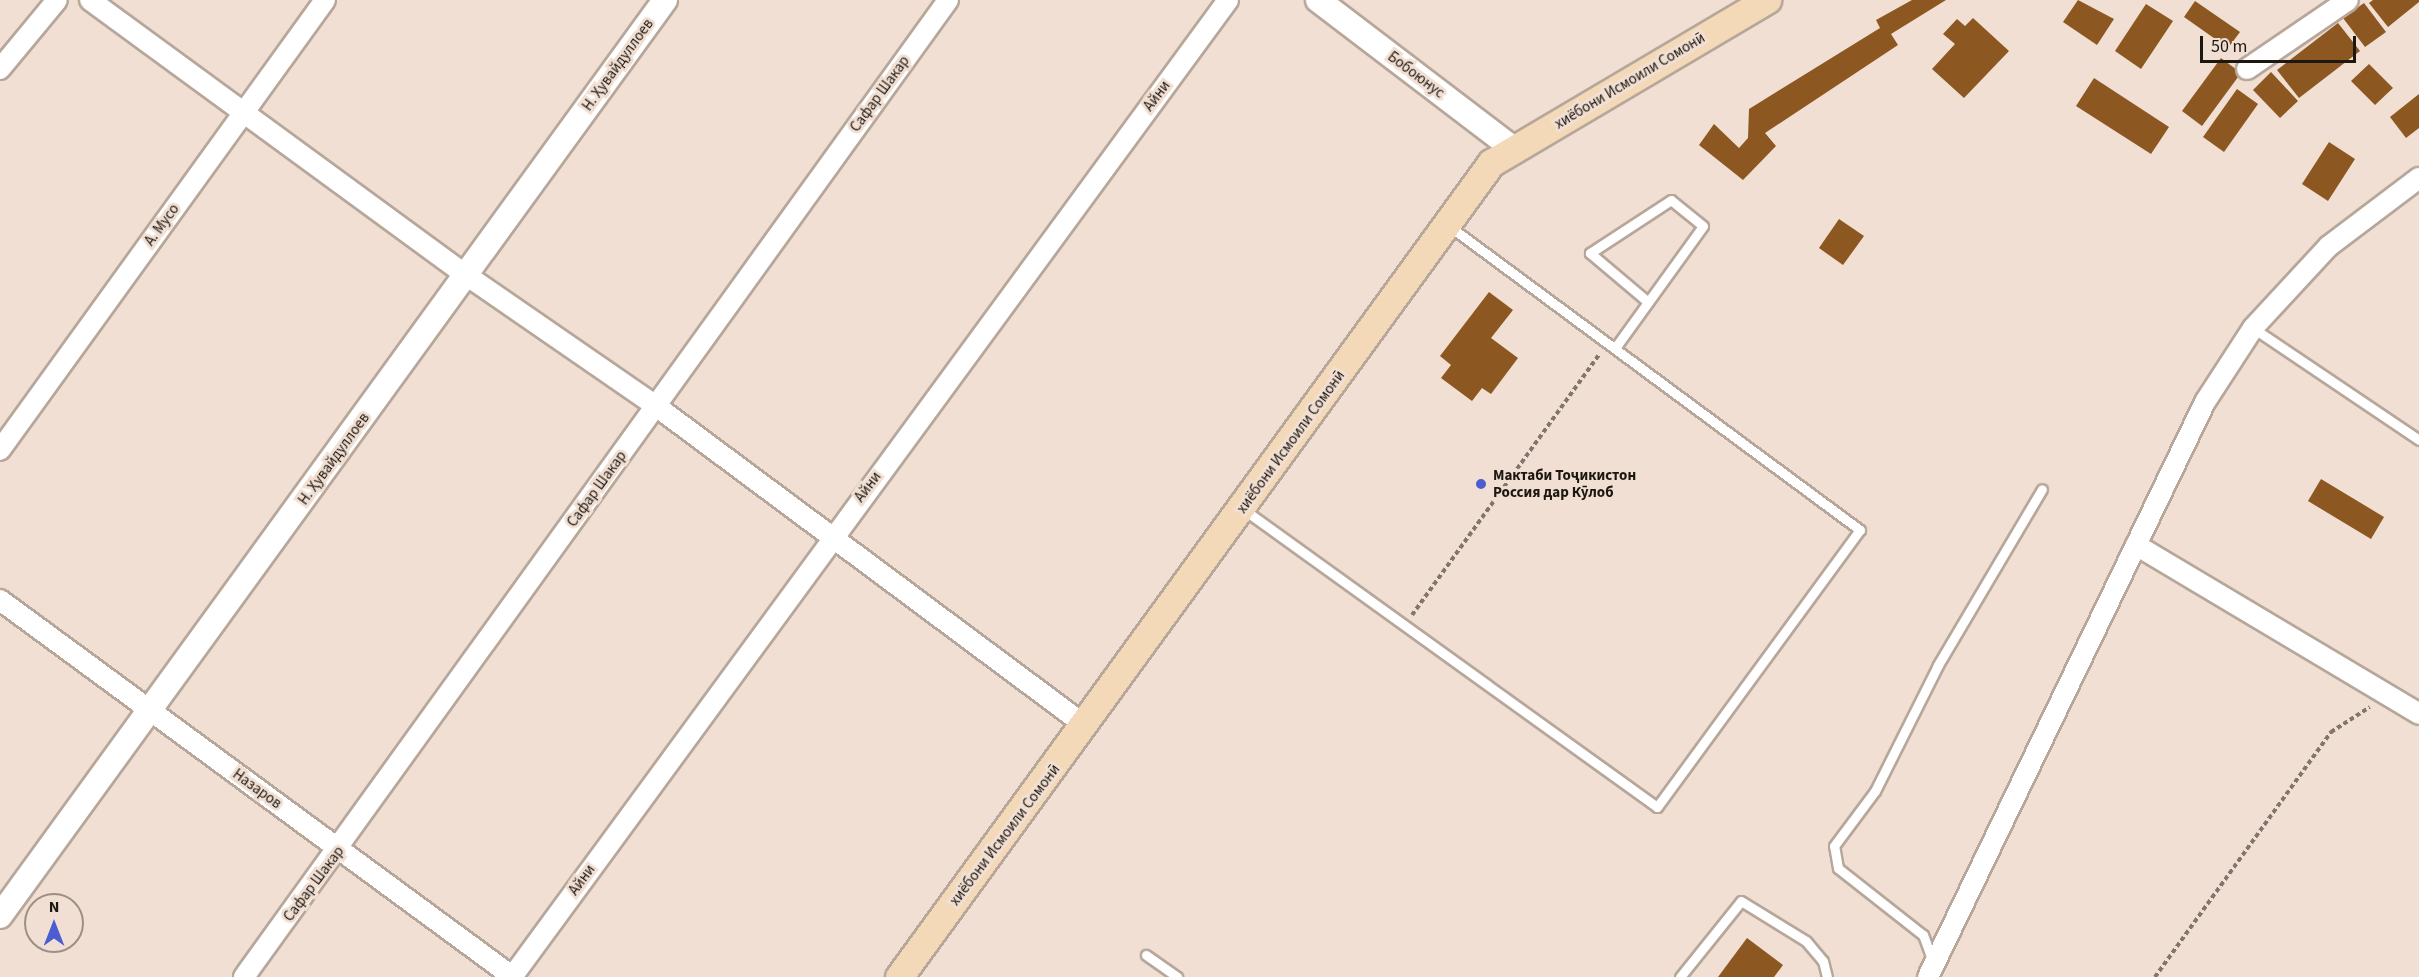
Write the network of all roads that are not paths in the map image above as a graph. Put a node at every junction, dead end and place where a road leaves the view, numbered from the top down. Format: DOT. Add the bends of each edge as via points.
graph roads {
  1 [pos="57,0"];
  2 [pos="90,0"];
  3 [pos="325,0"];
  4 [pos="665,0"];
  5 [pos="948,0"];
  6 [pos="1228,0"];
  7 [pos="1318,0"];
  8 [pos="1767,0"];
  9 [pos="2348,0"];
  10 [pos="0,69"];
  11 [pos="2247,69"];
  12 [pos="245,109"];
  13 [pos="1515,150"];
  14 [pos="2419,178"];
  15 [pos="1447,225"];
  16 [pos="465,275"];
  17 [pos="1648,302"];
  18 [pos="2253,328"];
  19 [pos="1611,346"];
  20 [pos="656,406"];
  21 [pos="2419,440"];
  22 [pos="0,450"];
  23 [pos="2042,489"];
  24 [pos="1243,509"];
  25 [pos="831,536"];
  26 [pos="2136,545"];
  27 [pos="0,600"];
  28 [pos="151,713"];
  29 [pos="2419,714"];
  30 [pos="1086,726"];
  31 [pos="340,849"];
  32 [pos="0,916"];
  33 [pos="1146,954"];
  34 [pos="1931,971"];
  35 [pos="244,977"];
  36 [pos="512,977"];
  37 [pos="899,977"];
  38 [pos="1177,977"];
  39 [pos="1680,977"];
  40 [pos="1827,977"];
  1 -- 10 [label="street"];
  2 -- 12 [label="street"];
  3 -- 12 [label="street, А. Мусо"];
  4 -- 16 [label="street, Н. Ҳувайдуллоев"];
  5 -- 20 [label="street, Сафар Шакар"];
  6 -- 25 [label="street, Айни"];
  7 -- 13 [label="street, Бобоюнус"];
  8 -- 13 [label="main road, хиёбони Исмоили Сомонӣ"];
  9 -- 11 [label="street"];
  12 -- 16 [label="street"];
  12 -- 22 [label="street, А. Мусо"];
  13 -- 15 [label="main road, хиёбони Исмоили Сомонӣ" via="1491,163"];
  14 -- 18 [label="street" via="2330,246"];
  15 -- 19 [label="lane"];
  15 -- 24 [label="main road, хиёбони Исмоили Сомонӣ"];
  16 -- 20 [label="street"];
  16 -- 28 [label="street, Н. Ҳувайдуллоев"];
  17 -- 17 [label="lane" via="1703,226 1671,200 1590,253"];
  17 -- 19 [label="lane"];
  18 -- 21 [label="lane"];
  18 -- 26 [label="street" via="2205,402"];
  19 -- 24 [label="lane" via="1860,530 1657,807"];
  20 -- 25 [label="street"];
  20 -- 31 [label="street, Сафар Шакар"];
  23 -- 34 [label="lane" via="1938,665 1875,790 1834,846 1838,868 1923,935"];
  24 -- 30 [label="main road, хиёбони Исмоили Сомонӣ"];
  25 -- 30 [label="street"];
  25 -- 36 [label="street, Айни"];
  26 -- 29 [label="street"];
  26 -- 34 [label="street"];
  27 -- 28 [label="street, Назаров"];
  28 -- 31 [label="street, Назаров"];
  28 -- 32 [label="street, Н. Ҳувайдуллоев"];
  30 -- 37 [label="main road, хиёбони Исмоили Сомонӣ"];
  31 -- 35 [label="street, Сафар Шакар"];
  31 -- 36 [label="street, Назаров"];
  33 -- 38 [label="lane"];
  39 -- 40 [label="lane" via="1741,901 1806,941 1822,961"];
}
